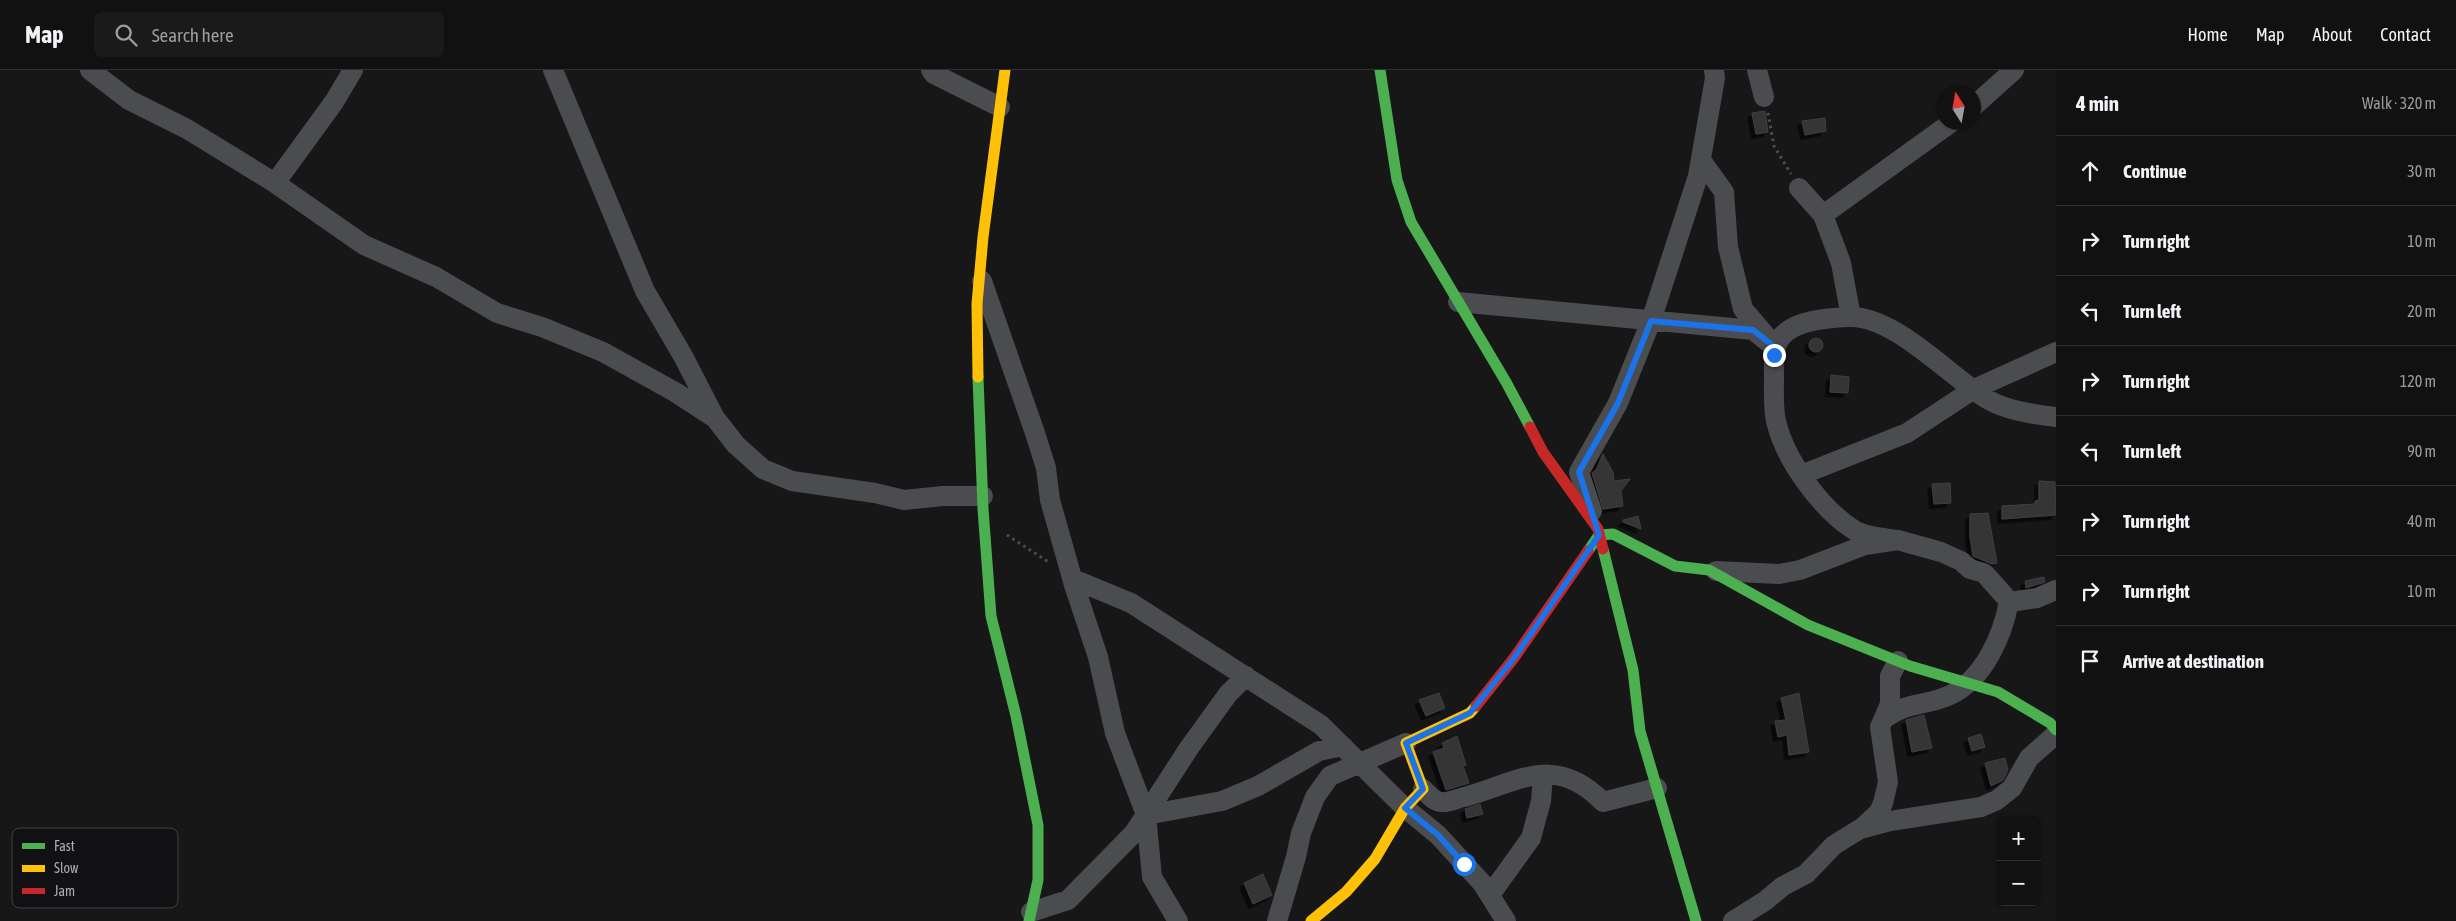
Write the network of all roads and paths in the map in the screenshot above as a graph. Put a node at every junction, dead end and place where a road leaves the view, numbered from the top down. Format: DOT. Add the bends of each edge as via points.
graph roads {
  1 [pos="90,70"];
  2 [pos="353,70"];
  3 [pos="553,70"];
  4 [pos="931,70"];
  5 [pos="1005,70"];
  6 [pos="1380,70"];
  7 [pos="1756,70"];
  8 [pos="2014,70"];
  9 [pos="1717,73"];
  10 [pos="1764,97"];
  11 [pos="1981,100"];
  12 [pos="1000,107"];
  13 [pos="1941,130"];
  14 [pos="1701,160"];
  15 [pos="275,183"];
  16 [pos="1799,188"];
  17 [pos="1823,215"];
  18 [pos="980,274"];
  19 [pos="1458,302"];
  20 [pos="1851,317"];
  21 [pos="1651,321"];
  22 [pos="1776,348"];
  23 [pos="2056,352"];
  24 [pos="1974,389"];
  25 [pos="2056,417"];
  26 [pos="715,418"];
  27 [pos="1801,475"];
  28 [pos="983,496"];
  29 [pos="984,520"];
  30 [pos="1599,532"];
  31 [pos="1898,540"];
  32 [pos="1709,570"];
  33 [pos="1071,574"];
  34 [pos="2056,590"];
  35 [pos="2009,601"];
  36 [pos="1898,661"];
  37 [pos="1246,676"];
  38 [pos="1969,682"];
  39 [pos="1885,718"];
  40 [pos="2056,730"];
  41 [pos="2056,734"];
  42 [pos="1406,743"];
  43 [pos="1343,746"];
  44 [pos="1360,762"];
  45 [pos="1543,775"];
  46 [pos="1657,788"];
  47 [pos="1423,789"];
  48 [pos="1405,808"];
  49 [pos="1146,815"];
  50 [pos="1860,829"];
  51 [pos="1490,895"];
  52 [pos="1063,911"];
  53 [pos="1030,916"];
  54 [pos="1693,917"];
  55 [pos="1178,921"];
  56 [pos="1277,921"];
  57 [pos="1311,921"];
  58 [pos="1506,921"];
  59 [pos="1733,921"];
  1 -- 15 [label="street" via="129,100 187,129"];
  2 -- 15 [label="street" via="334,102"];
  3 -- 26 [label="street" via="645,291"];
  4 -- 12 [label="street"];
  5 -- 12 [label="street"];
  6 -- 19 [label="street" via="1397,180 1411,222"];
  7 -- 10 [label="street"];
  8 -- 11 [label="street"];
  9 -- 14 [label="street"];
  10 -- 16 [label="path" via="1774,146"];
  12 -- 18 [label="street"];
  13 -- 17 [label="street"];
  14 -- 21 [label="street"];
  14 -- 22 [label="street" via="1724,192 1728,247 1743,309"];
  15 -- 26 [label="street" via="364,245 436,276 497,313 603,352"];
  16 -- 17 [label="street"];
  17 -- 20 [label="street" via="1841,263"];
  18 -- 28 [label="street" via="977,304"];
  18 -- 33 [label="street" via="1046,468 1050,500"];
  19 -- 21 [label="street"];
  19 -- 30 [label="street" via="1543,452"];
  20 -- 22 [label="street" via="1826,319 1789,329"];
  20 -- 24 [label="street" via="1869,319 1901,335"];
  21 -- 22 [label="street" via="1753,330"];
  21 -- 30 [label="street" via="1618,403 1579,472"];
  22 -- 27 [label="street" via="1775,420 1782,443"];
  23 -- 24 [label="street"];
  24 -- 25 [label="street" via="2009,408"];
  24 -- 27 [label="street" via="1907,434"];
  26 -- 28 [label="street" via="736,445 763,469 792,481 904,500"];
  27 -- 31 [label="street" via="1824,504 1855,531"];
  28 -- 29 [label="street"];
  29 -- 33 [label="path"];
  29 -- 53 [label="street" via="991,616 1038,825 1038,880"];
  30 -- 32 [label="street" via="1613,534 1675,566"];
  30 -- 42 [label="street" via="1514,658 1470,713"];
  30 -- 46 [label="street" via="1633,670 1640,730"];
  31 -- 32 [label="street" via="1865,545 1800,570 1779,574"];
  31 -- 35 [label="street" via="1941,552 1970,569 1984,573"];
  32 -- 36 [label="street" via="1808,625"];
  33 -- 37 [label="street" via="1131,603"];
  33 -- 49 [label="street" via="1098,657 1115,733"];
  34 -- 35 [label="street" via="2031,599"];
  35 -- 38 [label="street" via="1999,636"];
  36 -- 38 [label="street"];
  36 -- 39 [label="street" via="1890,676 1890,704"];
  37 -- 43 [label="street" via="1321,725"];
  37 -- 49 [label="street" via="1228,694 1168,778"];
  38 -- 39 [label="street" via="1950,695 1900,708"];
  38 -- 40 [label="street" via="1998,692 2050,723"];
  39 -- 50 [label="street" via="1880,727 1888,782 1879,812"];
  41 -- 50 [label="street" via="2029,758 2012,788 1997,800 1981,806"];
  42 -- 44 [label="street"];
  42 -- 47 [label="street"];
  43 -- 44 [label="street"];
  43 -- 49 [label="street" via="1319,751 1258,786 1222,801"];
  44 -- 48 [label="street"];
  44 -- 56 [label="street" via="1330,776 1315,797 1301,833"];
  45 -- 46 [label="street" via="1570,779 1603,802"];
  45 -- 47 [label="street" via="1524,776 1442,802"];
  45 -- 51 [label="street" via="1541,801 1531,838"];
  46 -- 54 [label="street"];
  47 -- 48 [label="street"];
  48 -- 51 [label="street" via="1438,835"];
  48 -- 57 [label="street" via="1375,859 1346,892"];
  49 -- 52 [label="street" via="1134,833 1068,900"];
  49 -- 55 [label="street" via="1152,877"];
  50 -- 59 [label="street" via="1834,845 1806,874"];
  51 -- 58 [label="street"];
  52 -- 53 [label="street"];
}
